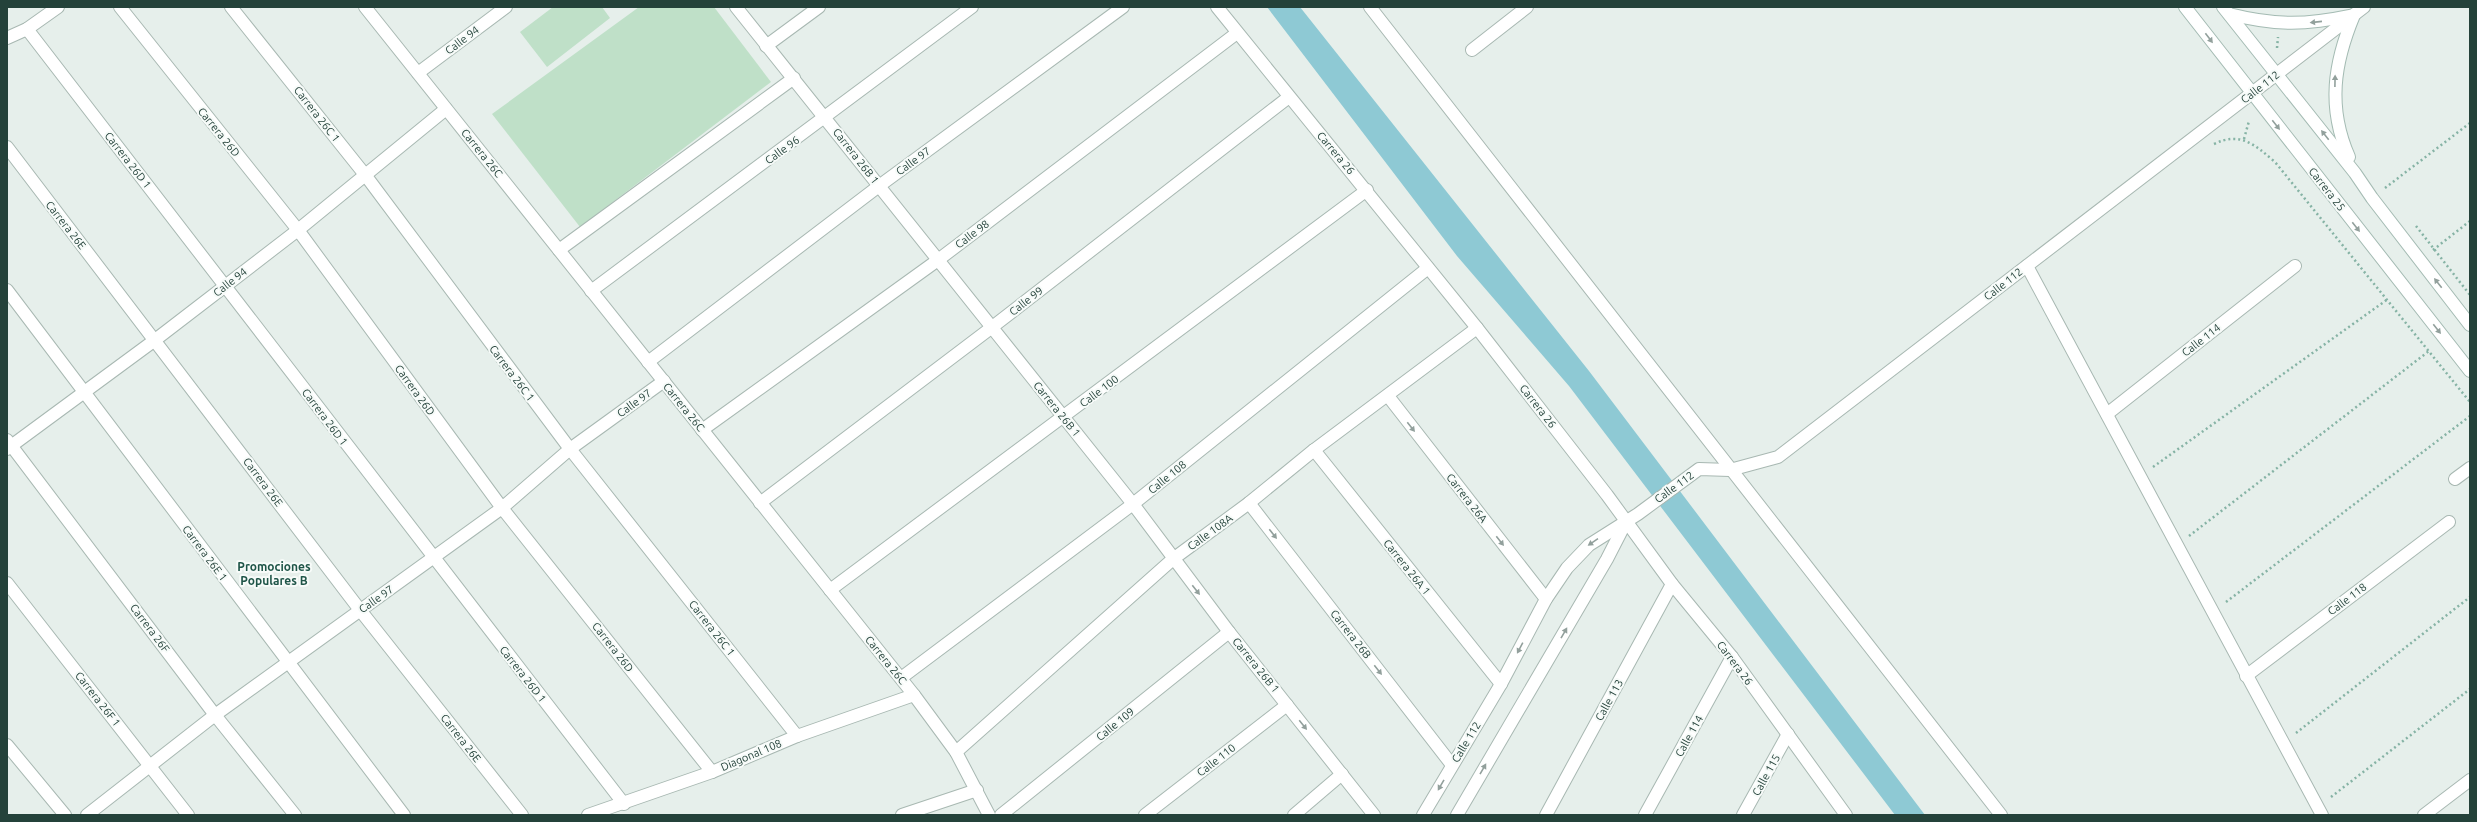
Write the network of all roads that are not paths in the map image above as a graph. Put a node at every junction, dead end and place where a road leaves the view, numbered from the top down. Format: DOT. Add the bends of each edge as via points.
graph roads {
  1 [pos="58,7"];
  2 [pos="120,7"];
  3 [pos="231,7"];
  4 [pos="365,7"];
  5 [pos="736,7"];
  6 [pos="818,7"];
  7 [pos="972,7"];
  8 [pos="1123,7"];
  9 [pos="1217,7"];
  10 [pos="1370,7"];
  11 [pos="1527,7"];
  12 [pos="2185,7"];
  13 [pos="2364,7"];
  14 [pos="502,8"];
  15 [pos="2226,11"];
  16 [pos="2354,15"];
  17 [pos="27,29"];
  18 [pos="1237,33"];
  19 [pos="7,38"];
  20 [pos="766,46"];
  21 [pos="1472,50"];
  22 [pos="418,73"];
  23 [pos="2277,74"];
  24 [pos="794,78"];
  25 [pos="2252,94"];
  26 [pos="1289,97"];
  27 [pos="446,109"];
  28 [pos="826,118"];
  29 [pos="7,147"];
  30 [pos="2355,173"];
  31 [pos="366,176"];
  32 [pos="879,186"];
  33 [pos="1367,190"];
  34 [pos="298,230"];
  35 [pos="559,250"];
  36 [pos="938,260"];
  37 [pos="2026,266"];
  38 [pos="2295,266"];
  39 [pos="1428,268"];
  40 [pos="226,285"];
  41 [pos="7,290"];
  42 [pos="591,291"];
  43 [pos="2470,325"];
  44 [pos="991,328"];
  45 [pos="1477,328"];
  46 [pos="155,340"];
  47 [pos="648,362"];
  48 [pos="2470,371"];
  49 [pos="664,381"];
  50 [pos="83,392"];
  51 [pos="1388,396"];
  52 [pos="2107,414"];
  53 [pos="1064,417"];
  54 [pos="702,430"];
  55 [pos="9,444"];
  56 [pos="570,449"];
  57 [pos="1314,450"];
  58 [pos="2470,468"];
  59 [pos="1730,470"];
  60 [pos="2455,479"];
  61 [pos="760,502"];
  62 [pos="1249,503"];
  63 [pos="1133,504"];
  64 [pos="502,508"];
  65 [pos="1626,521"];
  66 [pos="2449,522"];
  67 [pos="433,559"];
  68 [pos="1173,559"];
  69 [pos="7,583"];
  70 [pos="1672,584"];
  71 [pos="830,590"];
  72 [pos="1546,599"];
  73 [pos="360,610"];
  74 [pos="1229,632"];
  75 [pos="1732,658"];
  76 [pos="288,662"];
  77 [pos="2246,676"];
  78 [pos="901,678"];
  79 [pos="1501,684"];
  80 [pos="914,695"];
  81 [pos="1288,705"];
  82 [pos="215,715"];
  83 [pos="1788,734"];
  84 [pos="797,736"];
  85 [pos="7,745"];
  86 [pos="956,752"];
  87 [pos="150,765"];
  88 [pos="1452,765"];
  89 [pos="712,772"];
  90 [pos="1342,774"];
  91 [pos="2470,780"];
  92 [pos="977,790"];
  93 [pos="624,804"];
  94 [pos="65,815"];
  95 [pos="87,815"];
  96 [pos="188,815"];
  97 [pos="295,815"];
  98 [pos="404,815"];
  99 [pos="522,815"];
  100 [pos="588,815"];
  101 [pos="902,815"];
  102 [pos="989,815"];
  103 [pos="1001,815"];
  104 [pos="1145,815"];
  105 [pos="1294,815"];
  106 [pos="1374,815"];
  107 [pos="1423,815"];
  108 [pos="1457,815"];
  109 [pos="1546,815"];
  110 [pos="1646,815"];
  111 [pos="1743,815"];
  112 [pos="1846,815"];
  113 [pos="2001,815"];
  114 [pos="2322,815"];
  115 [pos="2424,815"];
  1 -- 17 [label="street"];
  2 -- 34 [label="street, Carrera 26D"];
  3 -- 31 [label="street, Carrera 26C 1"];
  4 -- 22 [label="street, Carrera 26C"];
  5 -- 20 [label="street, Carrera 26B 1"];
  6 -- 20 [label="street"];
  7 -- 28 [label="street, Calle 96"];
  8 -- 32 [label="street, Calle 97"];
  9 -- 18 [label="street, Carrera 26"];
  10 -- 59 [label="street"];
  11 -- 21 [label="street"];
  12 -- 25 [label="street, Carrera 25, one-way"];
  13 -- 16 [label="street, Calle 112"];
  14 -- 22 [label="street, Calle 94"];
  16 -- 15 [label="street, one-way" via="2317,23 2279,24"];
  15 -- 23 [label="street"];
  16 -- 23 [label="street, Calle 112"];
  30 -- 16 [label="street, one-way" via="2342,142 2335,109 2335,75 2342,44"];
  17 -- 19 [label="street"];
  17 -- 40 [label="street, Carrera 26D 1"];
  18 -- 26 [label="street, Carrera 26"];
  18 -- 36 [label="street, Calle 98"];
  20 -- 24 [label="street, Carrera 26B 1"];
  22 -- 27 [label="street, Carrera 26C"];
  23 -- 25 [label="street, Calle 112"];
  30 -- 23 [label="street, one-way"];
  24 -- 28 [label="street, Carrera 26B 1"];
  24 -- 35 [label="street"];
  25 -- 37 [label="street, Calle 112"];
  25 -- 48 [label="street, Carrera 25, one-way"];
  26 -- 33 [label="street, Carrera 26"];
  26 -- 44 [label="street, Calle 99"];
  27 -- 31 [label="street, Calle 94"];
  27 -- 35 [label="street, Carrera 26C"];
  28 -- 32 [label="street, Carrera 26B 1"];
  28 -- 42 [label="street, Calle 96"];
  29 -- 46 [label="street, Carrera 26E"];
  43 -- 30 [label="street, one-way"];
  31 -- 34 [label="street, Calle 94"];
  31 -- 56 [label="street, Carrera 26C 1"];
  32 -- 36 [label="street, Carrera 26B 1"];
  32 -- 47 [label="street, Calle 97"];
  33 -- 39 [label="street, Carrera 26"];
  33 -- 53 [label="street, Calle 100"];
  34 -- 40 [label="street, Calle 94"];
  34 -- 64 [label="street, Carrera 26D"];
  35 -- 42 [label="street, Carrera 26C"];
  36 -- 44 [label="street, Carrera 26B 1"];
  36 -- 54 [label="street, Calle 98"];
  37 -- 52 [label="street"];
  37 -- 59 [label="street, Calle 112" via="1778,457"];
  38 -- 52 [label="street, Calle 114"];
  39 -- 45 [label="street, Carrera 26"];
  39 -- 63 [label="street, Calle 108"];
  40 -- 46 [label="street, Calle 94"];
  40 -- 67 [label="street, Carrera 26D 1"];
  41 -- 50 [label="street, Carrera 26E 1"];
  42 -- 47 [label="street, Carrera 26C"];
  44 -- 53 [label="street, Carrera 26B 1"];
  44 -- 61 [label="street, Calle 99"];
  45 -- 51 [label="street, Calle 108A"];
  45 -- 65 [label="street, Carrera 26"];
  46 -- 50 [label="street, Calle 94"];
  46 -- 73 [label="street, Carrera 26E"];
  47 -- 49 [label="street, Carrera 26C"];
  49 -- 54 [label="street, Carrera 26C"];
  49 -- 56 [label="street, Calle 97"];
  50 -- 55 [label="street, Calle 94"];
  50 -- 76 [label="street, Carrera 26E 1"];
  51 -- 57 [label="street, Calle 108A"];
  51 -- 72 [label="street, Carrera 26A, one-way"];
  52 -- 77 [label="street"];
  53 -- 63 [label="street, Carrera 26B 1"];
  53 -- 71 [label="street, Calle 100"];
  54 -- 61 [label="street, Carrera 26C"];
  55 -- 82 [label="street, Carrera 26F"];
  56 -- 64 [label="street, Calle 97"];
  56 -- 84 [label="street, Carrera 26C 1"];
  57 -- 62 [label="street, Calle 108A"];
  57 -- 79 [label="street, Carrera 26A 1"];
  58 -- 60 [label="street"];
  59 -- 65 [label="street, Calle 112" via="1699,469"];
  59 -- 113 [label="street"];
  61 -- 71 [label="street, Carrera 26C"];
  62 -- 68 [label="street, Calle 108A"];
  62 -- 88 [label="street, Carrera 26B, one-way"];
  63 -- 68 [label="street, Carrera 26B 1"];
  63 -- 78 [label="street, Calle 108"];
  64 -- 67 [label="street, Calle 97"];
  64 -- 89 [label="street, Carrera 26D"];
  65 -- 70 [label="street, Carrera 26"];
  65 -- 72 [label="street, Calle 112, one-way" via="1589,545 1567,568"];
  108 -- 65 [label="street, one-way" via="1607,559"];
  66 -- 77 [label="street, Calle 118"];
  67 -- 73 [label="street, Calle 97"];
  67 -- 93 [label="street, Carrera 26D 1"];
  68 -- 74 [label="street, Carrera 26B 1, one-way"];
  68 -- 86 [label="street, Calle 108A"];
  69 -- 87 [label="street, Carrera 26F 1"];
  70 -- 75 [label="street, Carrera 26"];
  70 -- 109 [label="street, Calle 113"];
  71 -- 78 [label="street, Carrera 26C"];
  72 -- 79 [label="street, Calle 112, one-way"];
  73 -- 76 [label="street, Calle 97"];
  73 -- 99 [label="street, Carrera 26E"];
  74 -- 81 [label="street, Carrera 26B 1"];
  74 -- 103 [label="street, Calle 109"];
  75 -- 83 [label="street, Carrera 26"];
  75 -- 110 [label="street, Calle 114"];
  76 -- 82 [label="street, Calle 97"];
  76 -- 98 [label="street, Carrera 26E 1"];
  77 -- 114 [label="street"];
  78 -- 80 [label="street, Carrera 26C"];
  79 -- 88 [label="street, Calle 112"];
  80 -- 84 [label="street, Diagonal 108"];
  80 -- 86 [label="street, Carrera 26C"];
  81 -- 90 [label="street, Carrera 26B 1, one-way"];
  81 -- 104 [label="street, Calle 110"];
  82 -- 87 [label="street, Calle 97"];
  82 -- 97 [label="street, Carrera 26F"];
  83 -- 111 [label="street, Calle 115"];
  83 -- 112 [label="street, Carrera 26"];
  84 -- 89 [label="street, Diagonal 108"];
  85 -- 94 [label="street"];
  86 -- 92 [label="street, Carrera 26C"];
  87 -- 95 [label="street, Calle 97"];
  87 -- 96 [label="street, Carrera 26F 1"];
  88 -- 107 [label="street, Calle 112, one-way"];
  89 -- 93 [label="street, Diagonal 108"];
  90 -- 105 [label="street"];
  90 -- 106 [label="street, Carrera 26B 1"];
  91 -- 115 [label="street"];
  92 -- 101 [label="street"];
  92 -- 102 [label="street, Carrera 26C"];
  93 -- 100 [label="street, Diagonal 108"];
}
